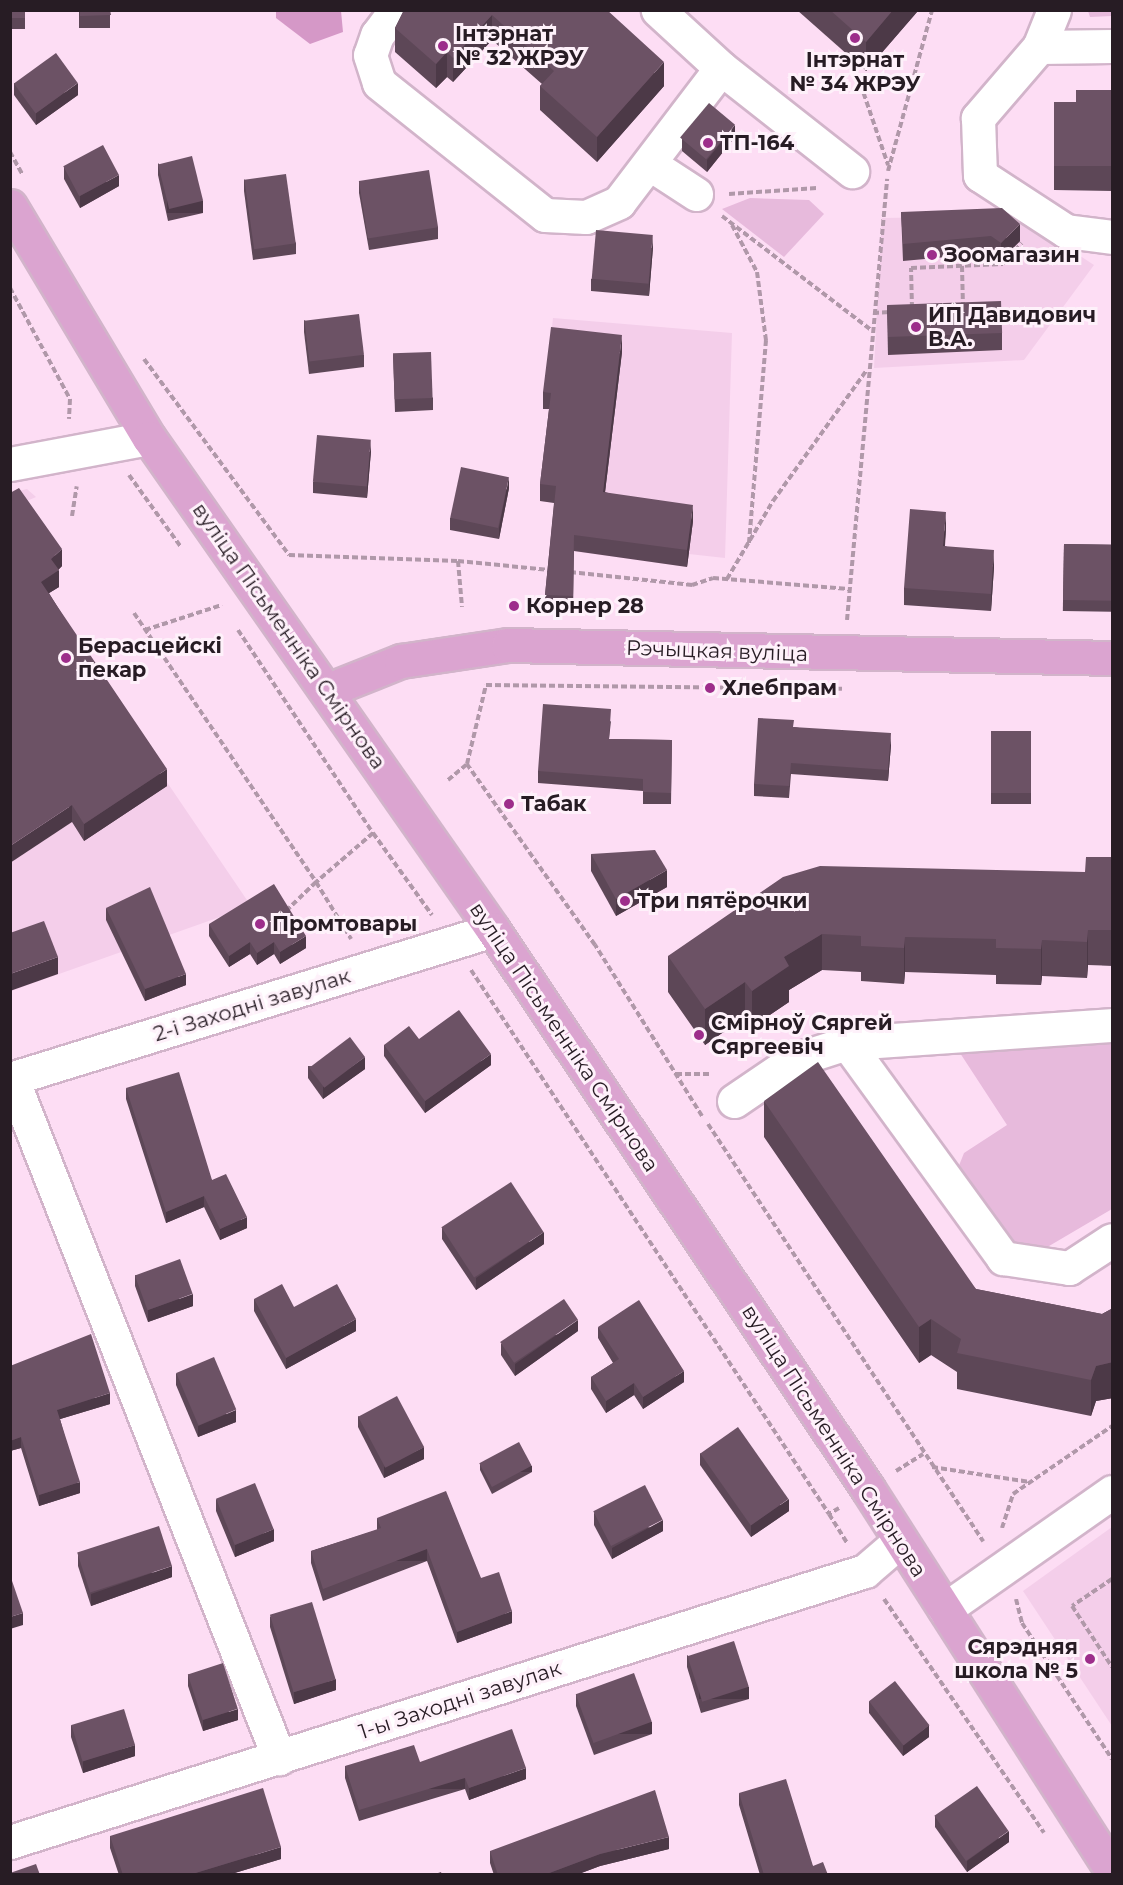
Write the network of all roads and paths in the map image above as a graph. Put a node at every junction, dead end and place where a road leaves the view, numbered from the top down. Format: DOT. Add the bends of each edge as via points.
graph roads {
  1 [pos="396,10"];
  2 [pos="658,10"];
  3 [pos="932,10"];
  4 [pos="1054,10"];
  5 [pos="1113,45"];
  6 [pos="1039,47"];
  7 [pos="852,59"];
  8 [pos="720,68"];
  9 [pos="10,152"];
  10 [pos="650,164"];
  11 [pos="888,166"];
  12 [pos="852,171"];
  13 [pos="19,194"];
  14 [pos="699,197"];
  15 [pos="732,225"];
  16 [pos="1028,236"];
  17 [pos="1113,237"];
  18 [pos="962,266"];
  19 [pos="10,288"];
  20 [pos="963,309"];
  21 [pos="972,309"];
  22 [pos="953,310"];
  23 [pos="912,311"];
  24 [pos="922,311"];
  25 [pos="873,313"];
  26 [pos="872,330"];
  27 [pos="141,356"];
  28 [pos="868,369"];
  29 [pos="148,438"];
  30 [pos="84,463"];
  31 [pos="10,464"];
  32 [pos="72,516"];
  33 [pos="749,543"];
  34 [pos="183,550"];
  35 [pos="458,561"];
  36 [pos="727,579"];
  37 [pos="849,589"];
  38 [pos="216,597"];
  39 [pos="223,606"];
  40 [pos="462,608"];
  41 [pos="134,613"];
  42 [pos="230,616"];
  43 [pos="236,626"];
  44 [pos="145,630"];
  45 [pos="846,633"];
  46 [pos="1113,658"];
  47 [pos="842,689"];
  48 [pos="328,690"];
  49 [pos="467,764"];
  50 [pos="448,780"];
  51 [pos="373,833"];
  52 [pos="316,882"];
  53 [pos="284,912"];
  54 [pos="493,930"];
  55 [pos="453,943"];
  56 [pos="342,946"];
  57 [pos="1113,1025"];
  58 [pos="847,1043"];
  59 [pos="11,1079"];
  60 [pos="734,1101"];
  61 [pos="1113,1240"];
  62 [pos="1113,1426"];
  63 [pos="932,1467"];
  64 [pos="1031,1482"];
  65 [pos="1113,1492"];
  66 [pos="828,1514"];
  67 [pos="1001,1532"];
  68 [pos="992,1538"];
  69 [pos="900,1541"];
  70 [pos="993,1557"];
  71 [pos="1113,1579"];
  72 [pos="945,1609"];
  73 [pos="1113,1667"];
  74 [pos="279,1758"];
  75 [pos="1113,1760"];
  76 [pos="10,1842"];
  77 [pos="1113,1871"];
  1 -- 10 [label="street" via="377,34 370,55 380,83 545,215 586,217 619,201"];
  2 -- 8 [label="street"];
  3 -- 11 [label="path"];
  4 -- 6 [label="street"];
  5 -- 6 [label="street"];
  6 -- 17 [label="street" via="978,118 980,175 1066,231"];
  7 -- 11 [label="path"];
  8 -- 10 [label="street"];
  8 -- 12 [label="street"];
  9 -- 13 [label="path"];
  10 -- 14 [label="street"];
  11 -- 25 [label="path"];
  12 -- 14 [label="path" via="820,188 751,190"];
  13 -- 29 [label="main road, вуліца Пісьменніка Смірнова"];
  14 -- 15 [label="path"];
  15 -- 26 [label="path"];
  15 -- 33 [label="path" via="757,272 766,340"];
  16 -- 18 [label="path" via="1003,264"];
  18 -- 20 [label="path"];
  18 -- 23 [label="path" via="911,268"];
  19 -- 30 [label="path" via="70,399 69,424"];
  20 -- 21 [label="path"];
  20 -- 22 [label="path"];
  23 -- 24 [label="path"];
  23 -- 25 [label="path"];
  25 -- 26 [label="path"];
  26 -- 28 [label="path"];
  27 -- 35 [label="path" via="290,555"];
  28 -- 33 [label="path" via="838,404"];
  28 -- 37 [label="path"];
  29 -- 30 [label="street"];
  29 -- 48 [label="main road, вуліца Пісьменніка Смірнова"];
  30 -- 31 [label="street"];
  30 -- 32 [label="path"];
  30 -- 34 [label="path" via="129,475"];
  33 -- 36 [label="path"];
  35 -- 36 [label="path" via="692,585"];
  35 -- 40 [label="path"];
  36 -- 37 [label="path"];
  37 -- 45 [label="path"];
  38 -- 39 [label="path"];
  39 -- 42 [label="path"];
  39 -- 44 [label="path"];
  41 -- 44 [label="path"];
  43 -- 51 [label="path"];
  44 -- 52 [label="path"];
  46 -- 48 [label="main road, Рэчыцкая вуліца" via="508,645 401,661"];
  47 -- 49 [label="path" via="486,685"];
  48 -- 54 [label="main road, вуліца Пісьменніка Смірнова"];
  49 -- 50 [label="path"];
  49 -- 63 [label="path" via="595,945"];
  51 -- 52 [label="path"];
  51 -- 55 [label="path"];
  52 -- 53 [label="path"];
  52 -- 56 [label="path" via="353,943"];
  54 -- 55 [label="street, 2-і Заходні завулак"];
  54 -- 69 [label="main road, вуліца Пісьменніка Смірнова"];
  55 -- 59 [label="street, 2-і Заходні завулак"];
  55 -- 66 [label="path"];
  57 -- 58 [label="street"];
  58 -- 60 [label="street" via="794,1060"];
  58 -- 61 [label="street" via="1003,1258 1069,1268"];
  59 -- 74 [label="street"];
  62 -- 64 [label="path"];
  63 -- 64 [label="path"];
  63 -- 70 [label="path"];
  64 -- 67 [label="path" via="1013,1494"];
  65 -- 70 [label="street"];
  68 -- 70 [label="path"];
  69 -- 72 [label="main road, вуліца Пісьменніка Смірнова"];
  69 -- 74 [label="street, 1-ы Заходні завулак" via="865,1571"];
  70 -- 72 [label="street"];
  70 -- 75 [label="path" via="1014,1588 1022,1623"];
  71 -- 73 [label="path" via="1072,1606"];
  72 -- 77 [label="main road, вуліца Пісьменніка Смірнова"];
  74 -- 76 [label="street, 1-ы Заходні завулак"];
}
